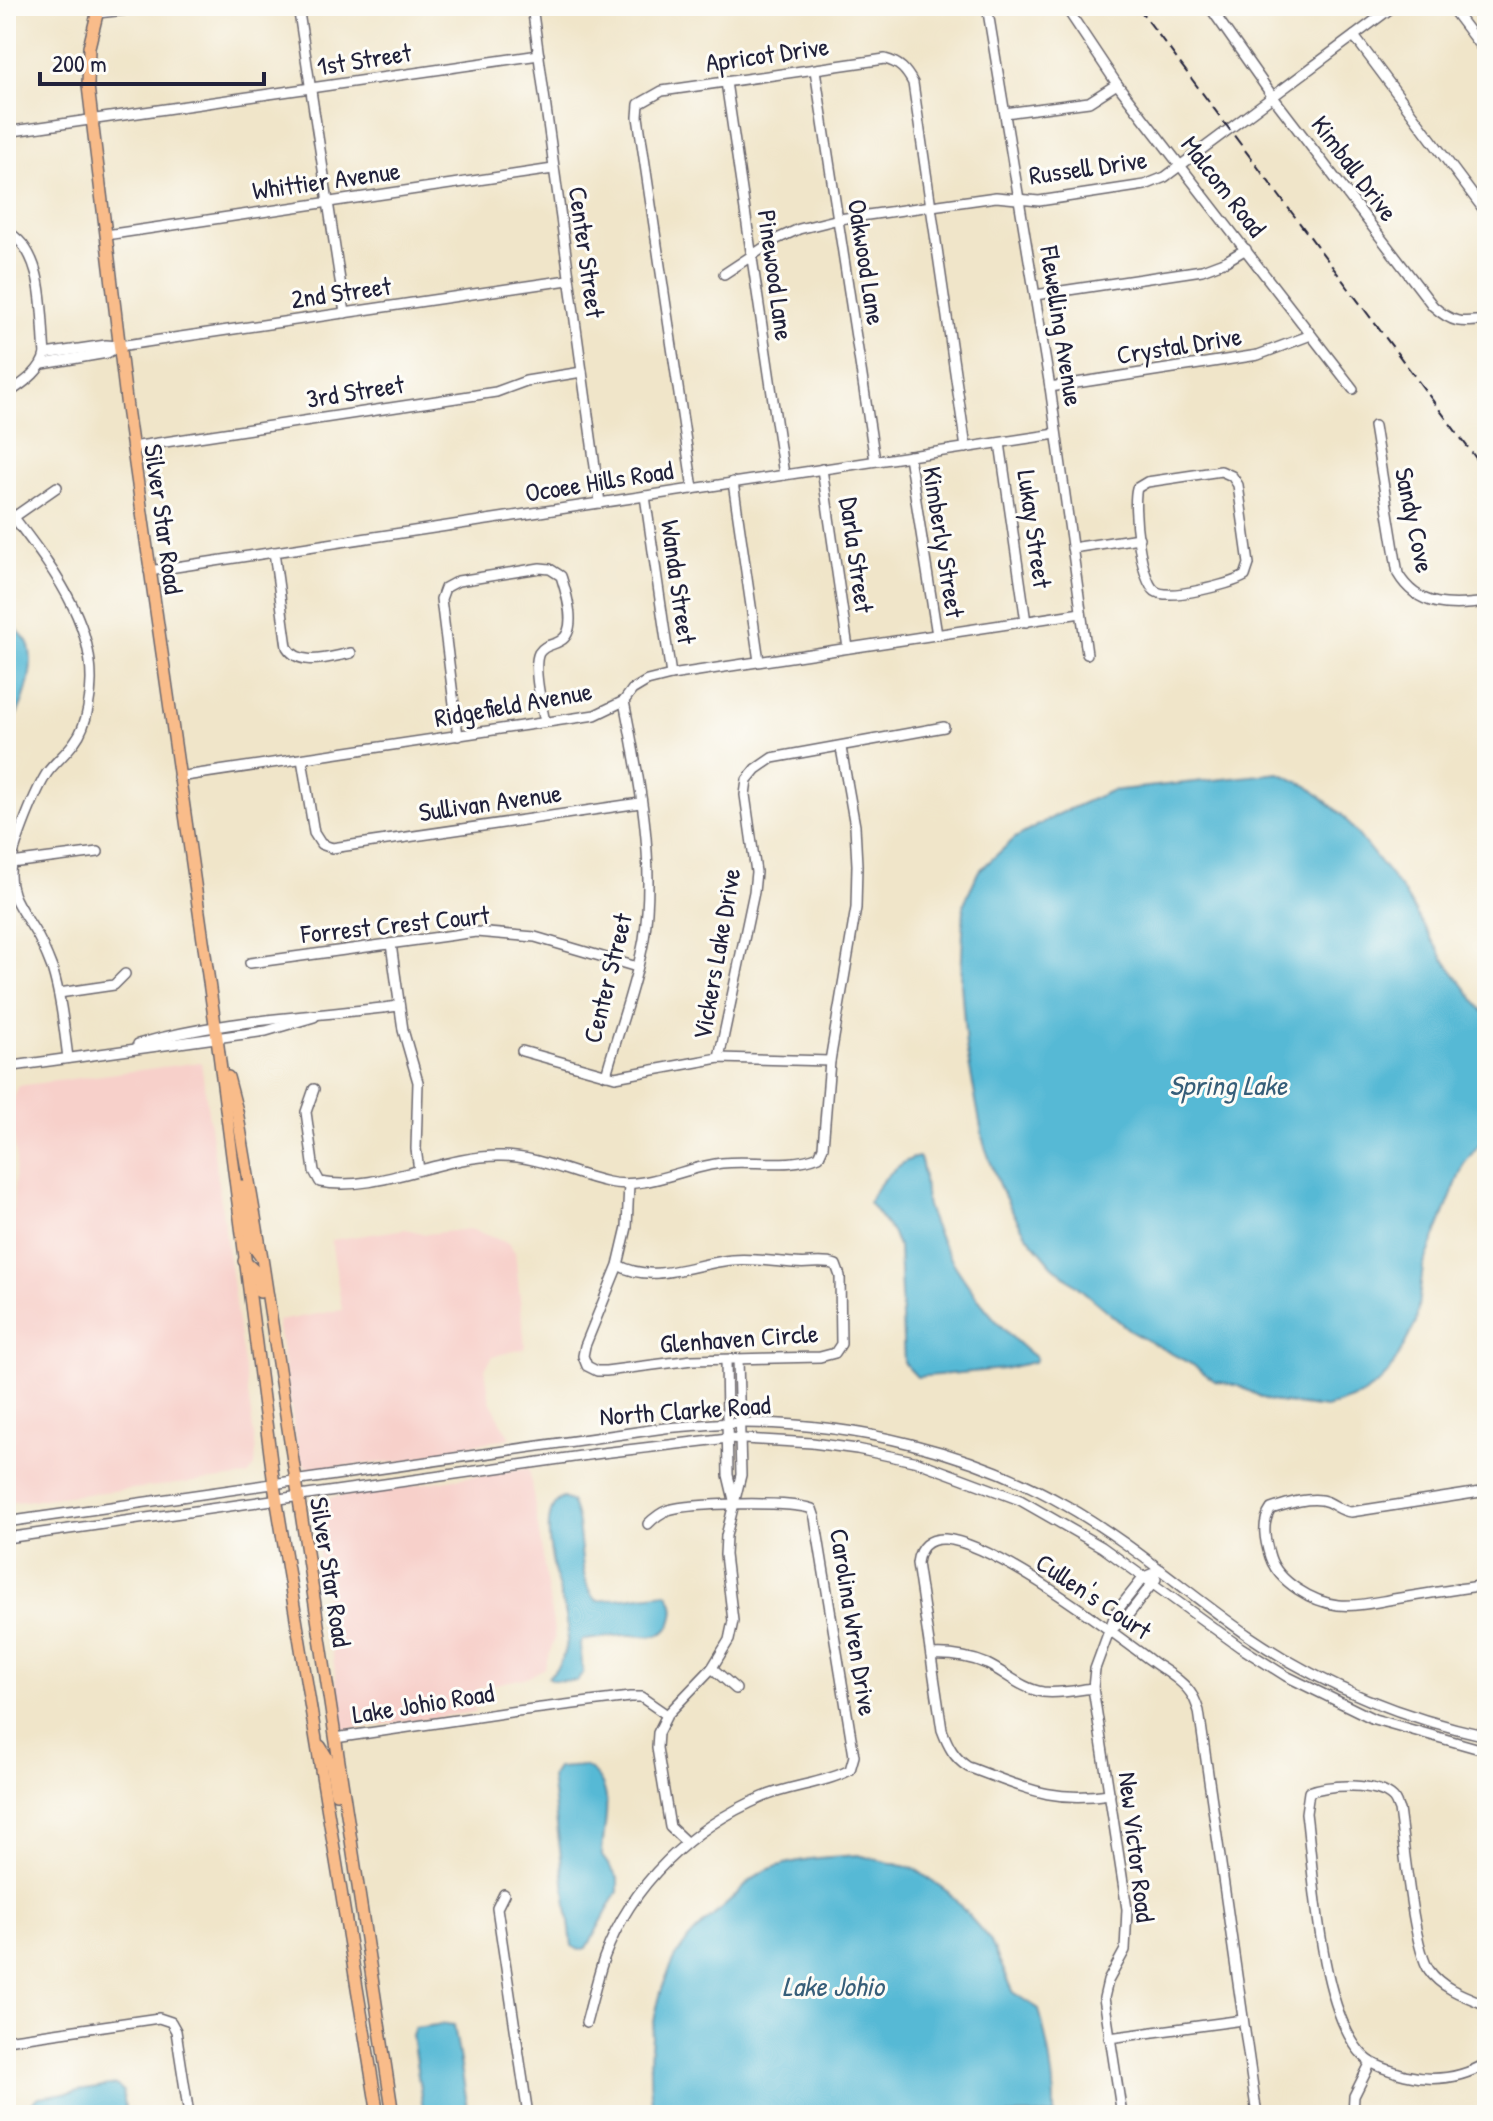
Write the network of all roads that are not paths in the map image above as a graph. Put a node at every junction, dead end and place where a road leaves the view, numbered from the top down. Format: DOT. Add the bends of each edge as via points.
graph roads {
  1 [pos="164,6"];
  2 [pos="298,6"];
  3 [pos="532,6"];
  4 [pos="987,6"];
  5 [pos="1065,6"];
  6 [pos="1209,6"];
  7 [pos="1231,6"];
  8 [pos="1394,6"];
  9 [pos="1450,6"];
  10 [pos="98,10"];
  11 [pos="1217,17"];
  12 [pos="1354,36"];
  13 [pos="539,55"];
  14 [pos="1487,55"];
  15 [pos="815,70"];
  16 [pos="726,82"];
  17 [pos="1117,84"];
  18 [pos="310,90"];
  19 [pos="1273,97"];
  20 [pos="1005,113"];
  21 [pos="92,120"];
  22 [pos="6,132"];
  23 [pos="1181,166"];
  24 [pos="553,169"];
  25 [pos="1019,199"];
  26 [pos="328,202"];
  27 [pos="931,206"];
  28 [pos="1487,214"];
  29 [pos="839,219"];
  30 [pos="6,231"];
  31 [pos="106,235"];
  32 [pos="1246,249"];
  33 [pos="751,255"];
  34 [pos="724,274"];
  35 [pos="568,280"];
  36 [pos="1035,295"];
  37 [pos="345,313"];
  38 [pos="1487,320"];
  39 [pos="1311,335"];
  40 [pos="119,346"];
  41 [pos="44,359"];
  42 [pos="582,372"];
  43 [pos="1050,387"];
  44 [pos="1353,389"];
  45 [pos="6,395"];
  46 [pos="1374,426"];
  47 [pos="1056,434"];
  48 [pos="1000,443"];
  49 [pos="132,447"];
  50 [pos="966,448"];
  51 [pos="909,456"];
  52 [pos="875,461"];
  53 [pos="822,469"];
  54 [pos="784,475"];
  55 [pos="733,482"];
  56 [pos="57,487"];
  57 [pos="693,489"];
  58 [pos="645,496"];
  59 [pos="600,503"];
  60 [pos="6,507"];
  61 [pos="14,517"];
  62 [pos="1139,538"];
  63 [pos="1072,548"];
  64 [pos="274,552"];
  65 [pos="149,571"];
  66 [pos="1487,602"];
  67 [pos="1081,613"];
  68 [pos="1026,622"];
  69 [pos="937,635"];
  70 [pos="848,648"];
  71 [pos="351,653"];
  72 [pos="1087,654"];
  73 [pos="759,661"];
  74 [pos="671,675"];
  75 [pos="624,701"];
  76 [pos="545,722"];
  77 [pos="944,727"];
  78 [pos="458,736"];
  79 [pos="841,748"];
  80 [pos="302,759"];
  81 [pos="178,777"];
  82 [pos="640,803"];
  83 [pos="98,852"];
  84 [pos="11,863"];
  85 [pos="11,906"];
  86 [pos="391,944"];
  87 [pos="250,963"];
  88 [pos="637,967"];
  89 [pos="125,974"];
  90 [pos="59,993"];
  91 [pos="399,1006"];
  92 [pos="216,1032"];
  93 [pos="522,1051"];
  94 [pos="68,1058"];
  95 [pos="719,1058"];
  96 [pos="830,1061"];
  97 [pos="6,1067"];
  98 [pos="606,1075"];
  99 [pos="314,1089"];
  100 [pos="231,1156"];
  101 [pos="419,1170"];
  102 [pos="629,1184"];
  103 [pos="262,1258"];
  104 [pos="244,1261"];
  105 [pos="618,1265"];
  106 [pos="276,1354"];
  107 [pos="738,1359"];
  108 [pos="726,1360"];
  109 [pos="727,1423"];
  110 [pos="740,1423"];
  111 [pos="728,1438"];
  112 [pos="740,1438"];
  113 [pos="728,1475"];
  114 [pos="741,1475"];
  115 [pos="295,1482"];
  116 [pos="274,1485"];
  117 [pos="1487,1491"];
  118 [pos="297,1497"];
  119 [pos="276,1500"];
  120 [pos="736,1504"];
  121 [pos="91,1511"];
  122 [pos="6,1522"];
  123 [pos="648,1524"];
  124 [pos="93,1526"];
  125 [pos="6,1538"];
  126 [pos="1161,1570"];
  127 [pos="1144,1577"];
  128 [pos="1153,1585"];
  129 [pos="1487,1585"];
  130 [pos="1110,1630"];
  131 [pos="931,1655"];
  132 [pos="712,1668"];
  133 [pos="1093,1688"];
  134 [pos="736,1689"];
  135 [pos="667,1715"];
  136 [pos="1487,1736"];
  137 [pos="335,1738"];
  138 [pos="318,1745"];
  139 [pos="1487,1751"];
  140 [pos="1110,1794"];
  141 [pos="686,1842"];
  142 [pos="357,1881"];
  143 [pos="504,1894"];
  144 [pos="1487,2005"];
  145 [pos="1243,2020"];
  146 [pos="586,2023"];
  147 [pos="1109,2038"];
  148 [pos="6,2040"];
  149 [pos="368,2054"];
  150 [pos="1371,2062"];
  151 [pos="1487,2063"];
  152 [pos="1256,2114"];
  153 [pos="189,2115"];
  154 [pos="378,2115"];
  155 [pos="384,2115"];
  156 [pos="393,2115"];
  157 [pos="528,2115"];
  158 [pos="1122,2115"];
  159 [pos="1248,2115"];
  160 [pos="1353,2115"];
  1 -- 10 [label="street"];
  2 -- 18 [label="street"];
  3 -- 13 [label="street, Center Street"];
  4 -- 20 [label="street, Flewelling Avenue"];
  5 -- 17 [label="street, Malcom Road"];
  6 -- 11 [label="street, Kimball Drive"];
  7 -- 11 [label="street"];
  8 -- 12 [label="street, Russell Drive"];
  9 -- 14 [label="street"];
  10 -- 21 [label="main road, Silver Star Road" via="87,66"];
  11 -- 19 [label="street, Kimball Drive"];
  12 -- 19 [label="street, Russell Drive"];
  12 -- 28 [label="street"];
  13 -- 18 [label="street, 1st Street"];
  13 -- 24 [label="street, Center Street"];
  15 -- 16 [label="street, Apricot Drive"];
  15 -- 27 [label="street, Apricot Drive" via="885,59 907,72"];
  15 -- 29 [label="street, Oakwood Lane"];
  16 -- 33 [label="street, Pinewood Lane"];
  16 -- 57 [label="street, Apricot Drive" via="652,94 639,104"];
  17 -- 20 [label="street" via="1089,102"];
  17 -- 23 [label="street, Malcom Road"];
  18 -- 21 [label="street, 1st Street"];
  18 -- 26 [label="street"];
  19 -- 23 [label="street, Russell Drive"];
  19 -- 38 [label="street, Kimball Drive" via="1433,306 1448,319"];
  20 -- 25 [label="street, Flewelling Avenue"];
  21 -- 22 [label="street, 1st Street"];
  21 -- 31 [label="main road, Silver Star Road"];
  23 -- 25 [label="street, Russell Drive" via="1145,185 1039,201"];
  23 -- 32 [label="street, Malcom Road"];
  24 -- 26 [label="street, Whittier Avenue"];
  24 -- 35 [label="street, Center Street"];
  25 -- 27 [label="street, Russell Drive"];
  25 -- 36 [label="street, Flewelling Avenue"];
  26 -- 31 [label="street, Whittier Avenue"];
  26 -- 37 [label="street"];
  27 -- 29 [label="street, Russell Drive"];
  27 -- 50 [label="street, Apricot Drive"];
  29 -- 33 [label="street, Russell Drive" via="799,229"];
  29 -- 52 [label="street, Oakwood Lane"];
  30 -- 41 [label="street" via="23,242 34,261"];
  31 -- 40 [label="main road, Silver Star Road"];
  32 -- 36 [label="street" via="1202,270"];
  32 -- 39 [label="street, Malcom Road"];
  33 -- 34 [label="street, Russell Drive"];
  33 -- 54 [label="street, Pinewood Lane"];
  35 -- 37 [label="street, 2nd Street"];
  35 -- 42 [label="street, Center Street"];
  36 -- 43 [label="street, Flewelling Avenue"];
  37 -- 40 [label="street, 2nd Street"];
  39 -- 43 [label="street, Crystal Drive" via="1258,355"];
  39 -- 44 [label="street, Malcom Road"];
  40 -- 41 [label="street, 2nd Street"];
  40 -- 49 [label="main road, Silver Star Road"];
  41 -- 45 [label="street"];
  42 -- 49 [label="street, 3rd Street" via="496,392"];
  42 -- 59 [label="street, Center Street"];
  43 -- 47 [label="street, Flewelling Avenue"];
  46 -- 66 [label="street, Sandy Cove" via="1398,574 1407,589 1429,602"];
  47 -- 48 [label="street, Ocoee Hills Road"];
  47 -- 63 [label="street, Flewelling Avenue"];
  48 -- 50 [label="street, Ocoee Hills Road"];
  48 -- 68 [label="street, Lukay Street"];
  49 -- 65 [label="main road, Silver Star Road"];
  50 -- 51 [label="street, Ocoee Hills Road"];
  51 -- 52 [label="street, Ocoee Hills Road"];
  51 -- 69 [label="street, Kimberly Street"];
  52 -- 53 [label="street, Ocoee Hills Road"];
  53 -- 54 [label="street, Ocoee Hills Road"];
  53 -- 70 [label="street, Darla Street"];
  54 -- 55 [label="street, Ocoee Hills Road"];
  55 -- 57 [label="street, Ocoee Hills Road"];
  55 -- 73 [label="street"];
  56 -- 61 [label="street"];
  57 -- 58 [label="street, Ocoee Hills Road"];
  58 -- 59 [label="street, Ocoee Hills Road"];
  58 -- 74 [label="street, Wanda Street"];
  59 -- 64 [label="street, Ocoee Hills Road"];
  60 -- 61 [label="street"];
  61 -- 84 [label="street" via="49,564 84,631 91,693 86,720 47,774"];
  62 -- 62 [label="street" via="1147,581 1166,595 1234,582 1245,576 1249,564 1238,485 1221,471 1137,488"];
  62 -- 63 [label="street"];
  63 -- 67 [label="street, Flewelling Avenue"];
  64 -- 65 [label="street, Ocoee Hills Road"];
  64 -- 71 [label="street" via="287,647 293,656 304,660"];
  65 -- 81 [label="main road, Silver Star Road"];
  67 -- 68 [label="street, Ridgefield Avenue"];
  67 -- 72 [label="street, Flewelling Avenue"];
  68 -- 69 [label="street, Ridgefield Avenue"];
  69 -- 70 [label="street, Ridgefield Avenue"];
  70 -- 73 [label="street, Ridgefield Avenue"];
  73 -- 74 [label="street, Ridgefield Avenue"];
  74 -- 75 [label="street, Ridgefield Avenue" via="636,687"];
  75 -- 76 [label="street, Ridgefield Avenue" via="595,715"];
  75 -- 82 [label="street, Center Street"];
  76 -- 78 [label="street, Ridgefield Avenue"];
  76 -- 78 [label="street" via="538,655 567,636 570,626 561,576 540,568 458,581 445,588 441,599"];
  77 -- 79 [label="street, Vickers Lake Drive"];
  78 -- 80 [label="street, Ridgefield Avenue"];
  79 -- 95 [label="street, Vickers Lake Drive" via="772,758 747,780 754,892"];
  79 -- 96 [label="street" via="855,826 856,908"];
  80 -- 81 [label="street, Ridgefield Avenue"];
  80 -- 82 [label="street, Sullivan Avenue" via="314,833 332,848"];
  81 -- 92 [label="main road, Silver Star Road"];
  82 -- 88 [label="street, Center Street" via="649,890"];
  83 -- 84 [label="street"];
  84 -- 85 [label="street"];
  85 -- 90 [label="street" via="45,949"];
  86 -- 87 [label="street, Forrest Crest Court"];
  86 -- 88 [label="street, Forrest Crest Court" via="476,932 508,934"];
  86 -- 91 [label="street"];
  88 -- 98 [label="street, Center Street"];
  89 -- 90 [label="street" via="114,985"];
  90 -- 94 [label="street"];
  91 -- 92 [label="street" via="314,1017 266,1031"];
  91 -- 101 [label="street" via="418,1082"];
  92 -- 94 [label="street"];
  92 -- 100 [label="main road, Silver Star Road"];
  92 -- 103 [label="main road, Silver Star Road" via="237,1111"];
  93 -- 98 [label="street"];
  94 -- 97 [label="street"];
  95 -- 96 [label="street"];
  95 -- 98 [label="street"];
  96 -- 102 [label="street" via="819,1156 805,1161 720,1163"];
  99 -- 101 [label="street" via="306,1112 320,1182 335,1185"];
  100 -- 103 [label="main road" via="242,1181 251,1243"];
  100 -- 104 [label="main road, Silver Star Road"];
  101 -- 102 [label="street" via="501,1156 534,1159"];
  102 -- 105 [label="street, Glenhaven Circle"];
  103 -- 106 [label="main road, Silver Star Road"];
  104 -- 106 [label="main road" via="257,1273"];
  104 -- 116 [label="main road, Silver Star Road"];
  105 -- 107 [label="street, Glenhaven Circle" via="651,1275 729,1260 836,1265 841,1344 835,1353"];
  105 -- 108 [label="street, Glenhaven Circle" via="585,1346 587,1366 606,1371"];
  106 -- 115 [label="main road, Silver Star Road"];
  107 -- 108 [label="street, Glenhaven Circle"];
  107 -- 110 [label="street"];
  108 -- 109 [label="street"];
  109 -- 110 [label="street, North Clarke Road"];
  109 -- 111 [label="street"];
  109 -- 115 [label="street, North Clarke Road"];
  110 -- 112 [label="street"];
  110 -- 126 [label="street, North Clarke Road" via="865,1435 975,1465 1065,1505"];
  111 -- 112 [label="street, North Clarke Road"];
  111 -- 113 [label="street"];
  111 -- 118 [label="street, North Clarke Road"];
  112 -- 114 [label="street"];
  112 -- 127 [label="street, North Clarke Road" via="857,1449 918,1462 1056,1519"];
  113 -- 114 [label="street"];
  113 -- 120 [label="street"];
  114 -- 120 [label="street"];
  115 -- 116 [label="street, North Clarke Road"];
  115 -- 118 [label="main road, Silver Star Road"];
  116 -- 119 [label="main road, Silver Star Road"];
  116 -- 121 [label="street, North Clarke Road"];
  117 -- 129 [label="street" via="1351,1512 1314,1500 1271,1509 1264,1525 1269,1554 1280,1574 1306,1594 1335,1605"];
  118 -- 119 [label="street, North Clarke Road"];
  118 -- 137 [label="main road, Silver Star Road"];
  119 -- 124 [label="street, North Clarke Road"];
  119 -- 138 [label="main road, Silver Star Road"];
  120 -- 123 [label="street" via="670,1509"];
  120 -- 132 [label="street" via="725,1555 733,1621 729,1640"];
  120 -- 141 [label="street, Carolina Wren Drive" via="812,1509 854,1756 850,1770 837,1777 753,1801"];
  121 -- 122 [label="street, North Clarke Road"];
  121 -- 124 [label="street"];
  124 -- 125 [label="street, North Clarke Road"];
  126 -- 127 [label="street, New Victor Road"];
  126 -- 128 [label="street, New Victor Road"];
  126 -- 136 [label="street, North Clarke Road" via="1250,1637 1347,1691 1405,1715"];
  127 -- 128 [label="street, North Clarke Road"];
  127 -- 130 [label="street, New Victor Road" via="1116,1612"];
  128 -- 130 [label="street, New Victor Road"];
  128 -- 139 [label="street, North Clarke Road" via="1240,1647 1327,1698 1374,1719"];
  130 -- 131 [label="street, Cullen's Court" via="995,1557 943,1539 929,1541 918,1552"];
  130 -- 133 [label="street, New Victor Road"];
  130 -- 145 [label="street, Cullen's Court" via="1183,1685 1199,1711"];
  131 -- 133 [label="street" via="971,1658 1041,1692"];
  131 -- 140 [label="street, Cullen's Court" via="942,1730 960,1761 1048,1797"];
  132 -- 134 [label="street"];
  132 -- 135 [label="street"];
  133 -- 140 [label="street, New Victor Road"];
  135 -- 137 [label="street, Lake Johio Road" via="641,1697"];
  135 -- 141 [label="street" via="657,1748 670,1827"];
  137 -- 142 [label="main road, Silver Star Road"];
  138 -- 142 [label="main road" via="331,1764 350,1875"];
  138 -- 149 [label="main road, Silver Star Road"];
  140 -- 147 [label="street, New Victor Road" via="1127,1919 1125,1950 1104,1998"];
  141 -- 146 [label="street" via="624,1916 604,1958"];
  142 -- 156 [label="main road, Silver Star Road"];
  143 -- 157 [label="street" via="497,1908"];
  144 -- 150 [label="street" via="1457,1993 1429,1970 1419,1945 1393,1797 1347,1785 1309,1792 1306,1813 1329,1985 1350,2038"];
  145 -- 147 [label="street"];
  145 -- 152 [label="street, Cullen's Court"];
  147 -- 158 [label="street, New Victor Road"];
  148 -- 153 [label="street" via="159,2018 171,2022"];
  149 -- 154 [label="main road, Silver Star Road"];
  149 -- 155 [label="main road" via="375,2054"];
  150 -- 151 [label="street" via="1420,2079 1447,2079"];
  150 -- 160 [label="street" via="1354,2096"];
  152 -- 159 [label="street"];
}
